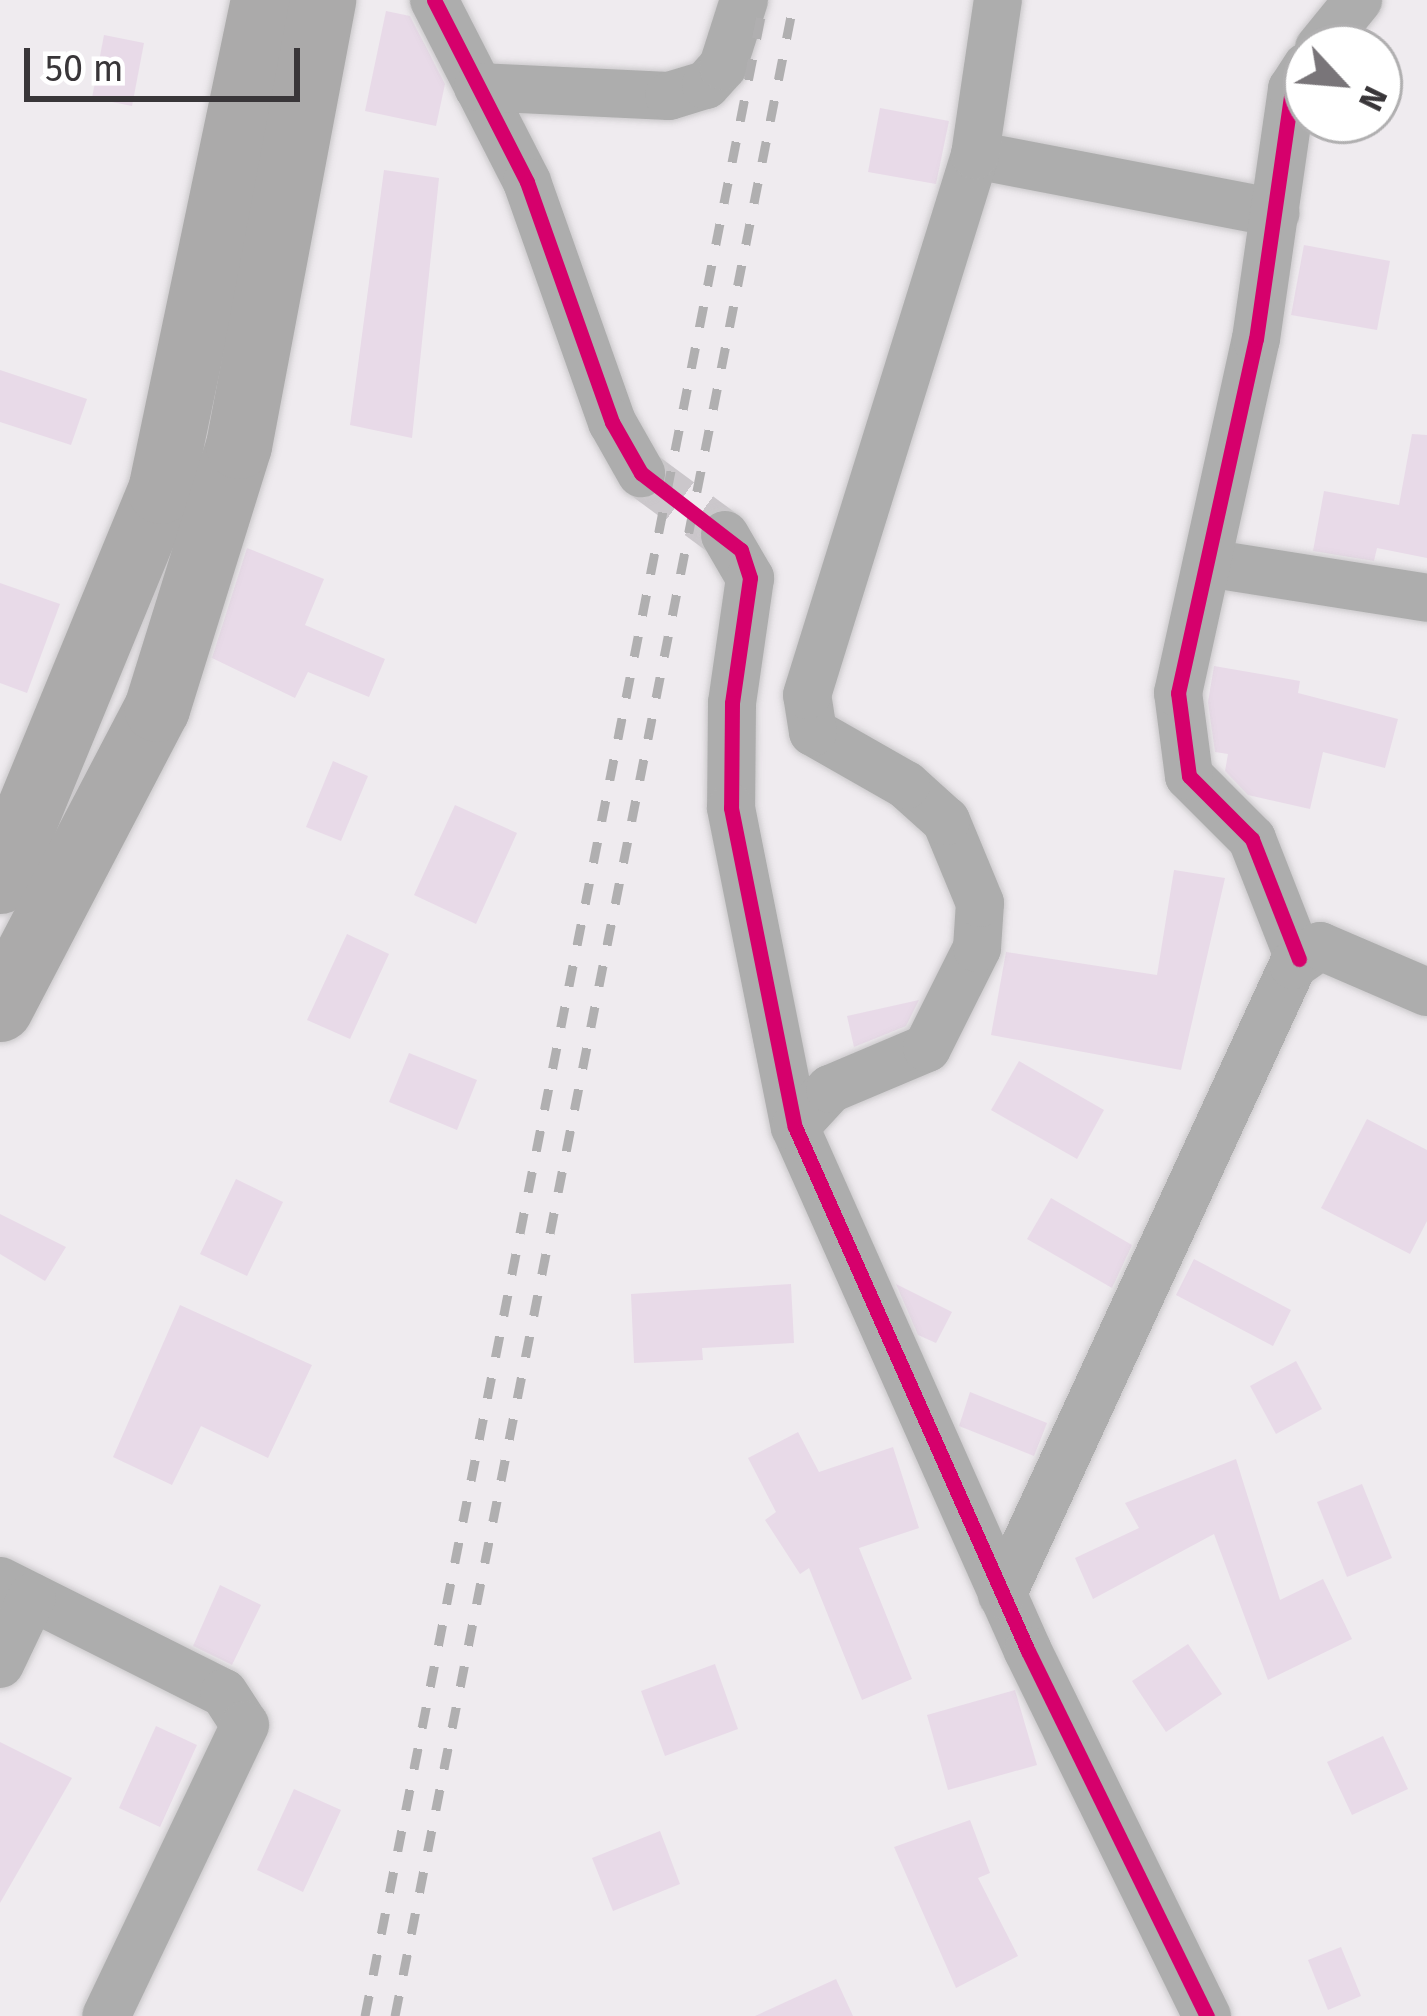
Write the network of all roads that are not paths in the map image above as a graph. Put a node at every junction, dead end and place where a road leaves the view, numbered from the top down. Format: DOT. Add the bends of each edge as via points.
graph roads {
  1 [pos="264,0"];
  2 [pos="323,0"];
  3 [pos="434,0"];
  4 [pos="744,0"];
  5 [pos="998,0"];
  6 [pos="1358,0"];
  7 [pos="1338,24"];
  8 [pos="478,87"];
  9 [pos="1284,144"];
  10 [pos="975,155"];
  11 [pos="1275,213"];
  12 [pos="641,473"];
  13 [pos="725,535"];
  14 [pos="1207,563"];
  15 [pos="1427,598"];
  16 [pos="0,881"];
  17 [pos="1299,959"];
  18 [pos="1427,992"];
  19 [pos="0,1010"];
  20 [pos="794,1127"];
  21 [pos="16,1589"];
  22 [pos="1002,1595"];
  23 [pos="0,1664"];
  24 [pos="106,2016"];
  25 [pos="1207,2016"];
  1 -- 16 [label="highway" via="161,491"];
  2 -- 19 [label="highway" via="239,446 157,709"];
  3 -- 8 [label="street"];
  4 -- 8 [label="street" via="723,66 706,85 669,96"];
  5 -- 10 [label="street"];
  6 -- 7 [label="street"];
  8 -- 12 [label="street" via="526,182 612,422"];
  9 -- 11 [label="street"];
  10 -- 11 [label="street"];
  10 -- 20 [label="street" via="807,695 813,732 906,785 946,821 980,903 977,947 947,1022 927,1048 830,1089"];
  11 -- 14 [label="street"];
  13 -- 20 [label="street" via="750,578 732,703 731,808"];
  14 -- 15 [label="street"];
  14 -- 17 [label="street" via="1178,693 1189,776 1252,838"];
  17 -- 18 [label="street" via="1320,946 1340,950"];
  17 -- 22 [label="street"];
  20 -- 22 [label="street"];
  21 -- 23 [label="street"];
  21 -- 24 [label="street" via="224,1693 245,1725"];
  22 -- 25 [label="street"];
}
